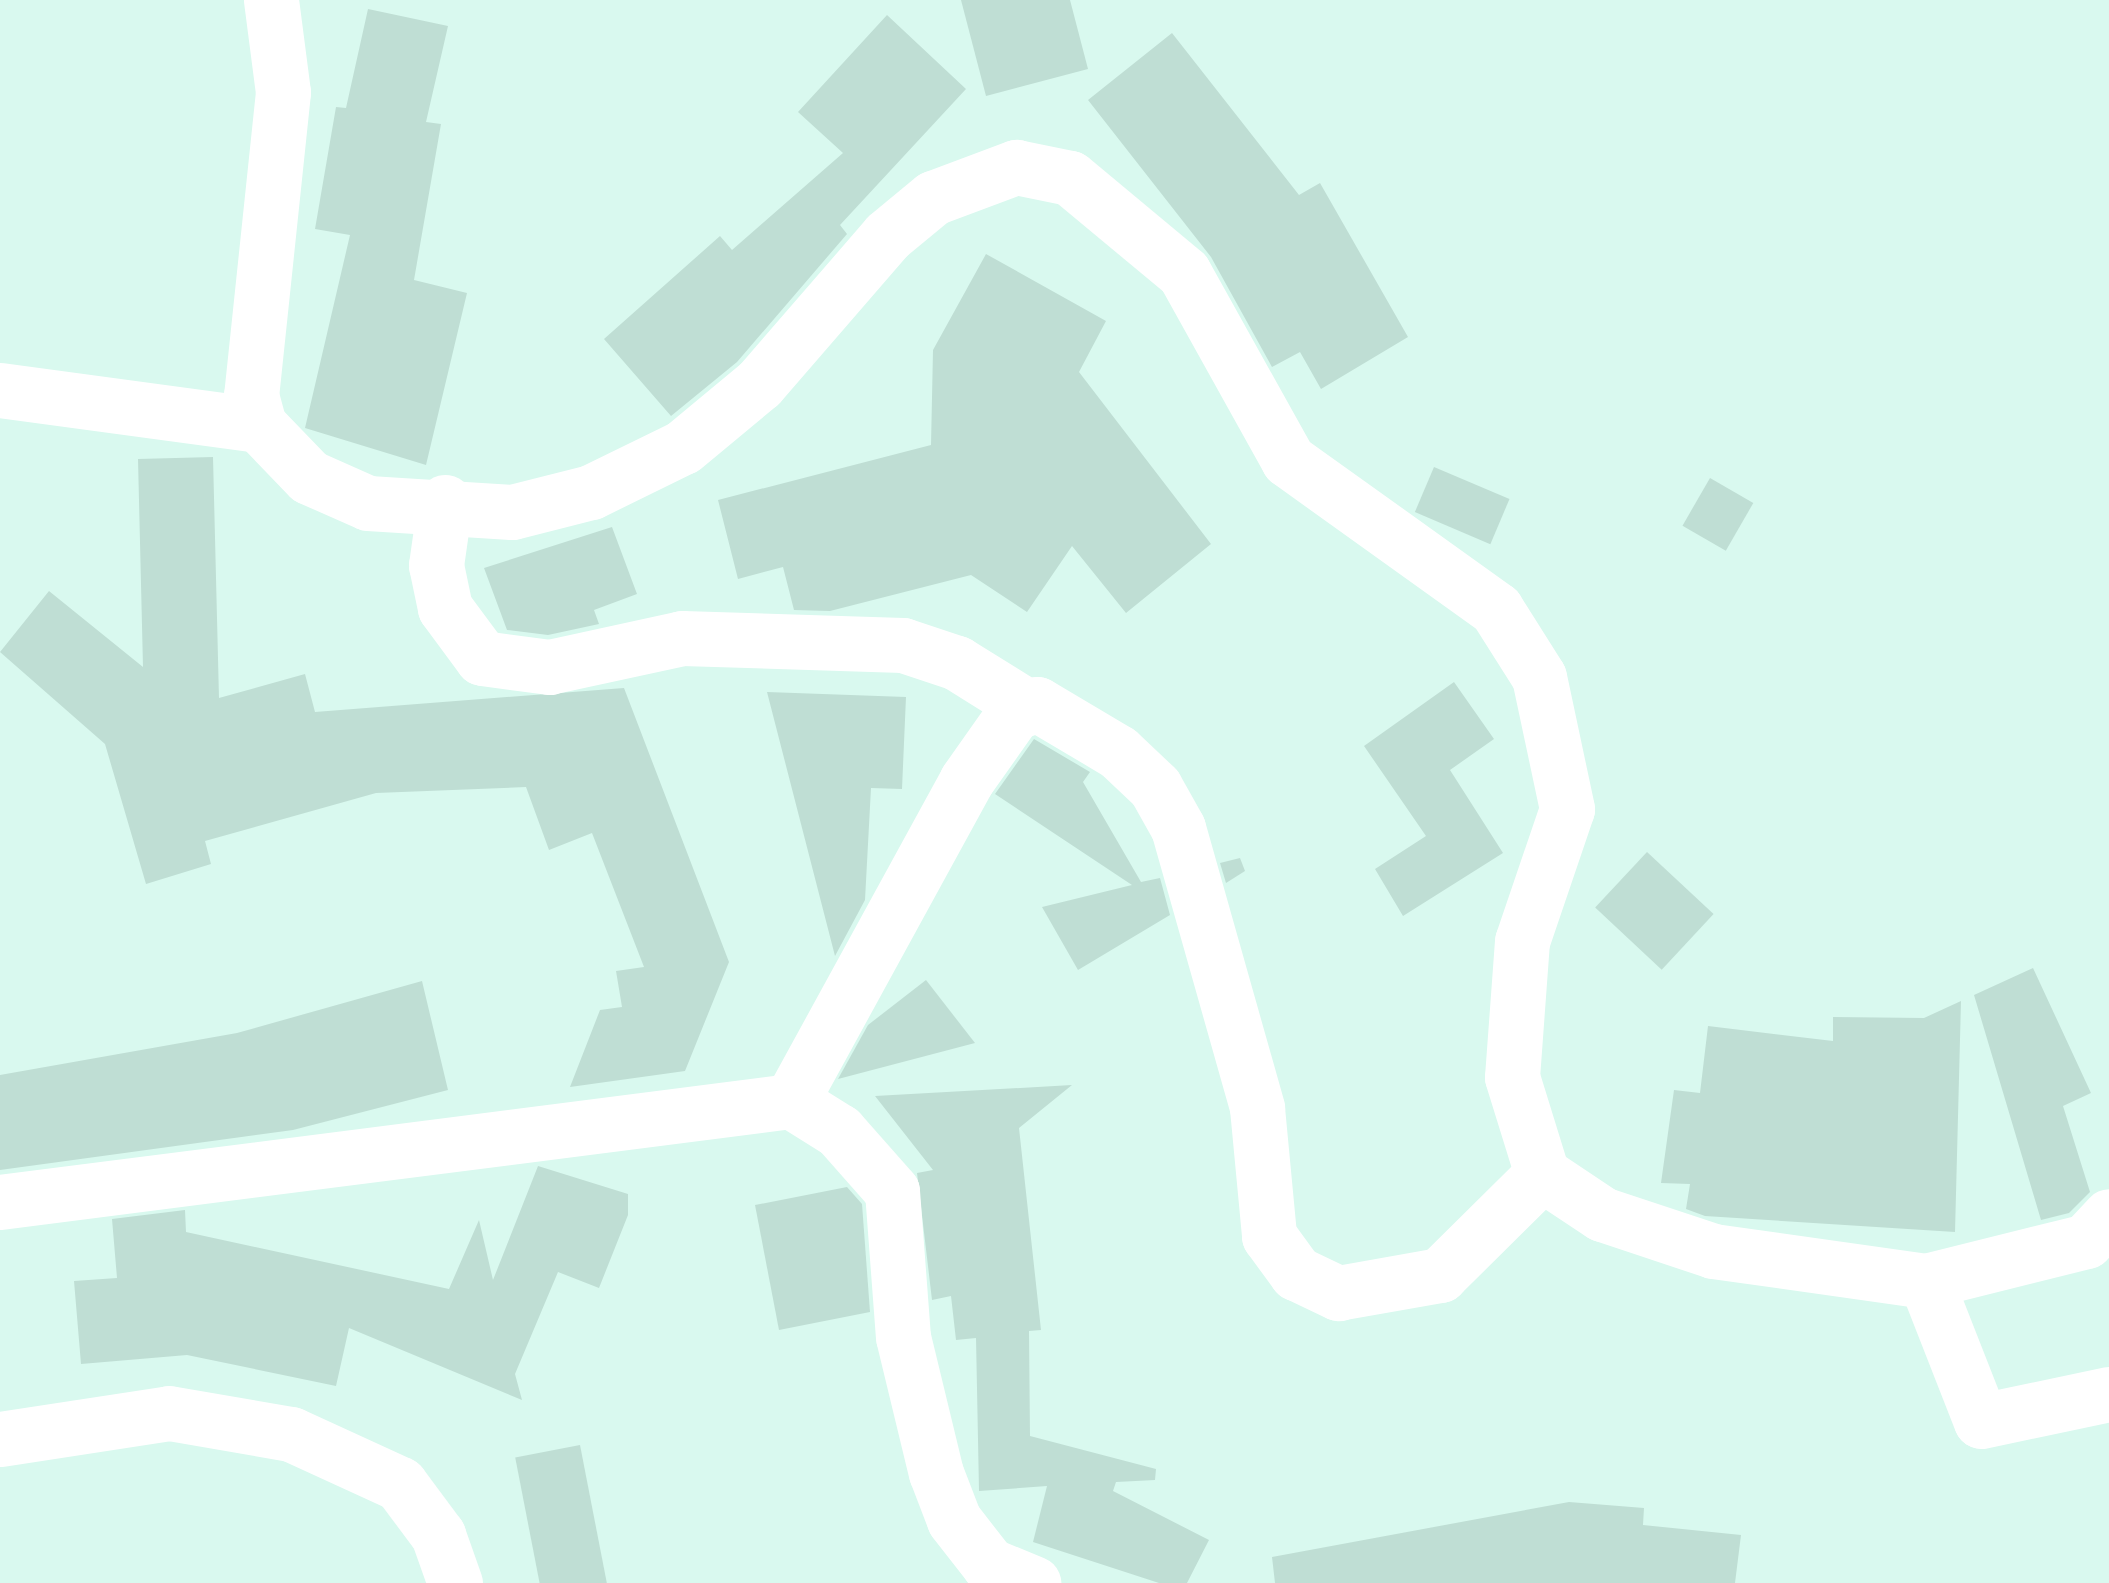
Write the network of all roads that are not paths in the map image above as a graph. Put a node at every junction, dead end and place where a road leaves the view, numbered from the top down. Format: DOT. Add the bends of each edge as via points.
graph roads {
  1 [pos="271,0"];
  2 [pos="0,390"];
  3 [pos="259,425"];
  4 [pos="445,502"];
  5 [pos="1026,706"];
  6 [pos="791,1101"];
  7 [pos="1542,1174"];
  8 [pos="0,1202"];
  9 [pos="2109,1216"];
  10 [pos="1926,1282"];
  11 [pos="2109,1394"];
  12 [pos="0,1439"];
  13 [pos="454,1583"];
  14 [pos="1033,1583"];
  1 -- 3 [label="street" via="284,92 251,395"];
  2 -- 3 [label="street"];
  3 -- 4 [label="street" via="309,477 368,504"];
  4 -- 5 [label="street" via="436,565 445,608 482,658 549,667 682,638 902,645 957,664"];
  4 -- 7 [label="street" via="512,512 591,492 683,447 808,336 887,236 933,198 1016,167 1070,178 1184,273 1288,460 1496,609 1539,678 1567,810 1522,940 1512,1076"];
  5 -- 6 [label="street" via="966,781"];
  5 -- 7 [label="street" via="1052,711 1118,752 1155,787 1178,828 1257,1108 1269,1236 1296,1272 1338,1293 1440,1276"];
  6 -- 8 [label="street"];
  6 -- 14 [label="street" via="839,1131 892,1191 903,1337 936,1472 954,1520 989,1565"];
  7 -- 10 [label="street" via="1602,1214 1713,1251"];
  9 -- 10 [label="street" via="2086,1242"];
  10 -- 11 [label="street" via="1981,1420"];
  12 -- 13 [label="street" via="168,1413 290,1434 400,1484 438,1536"];
}
